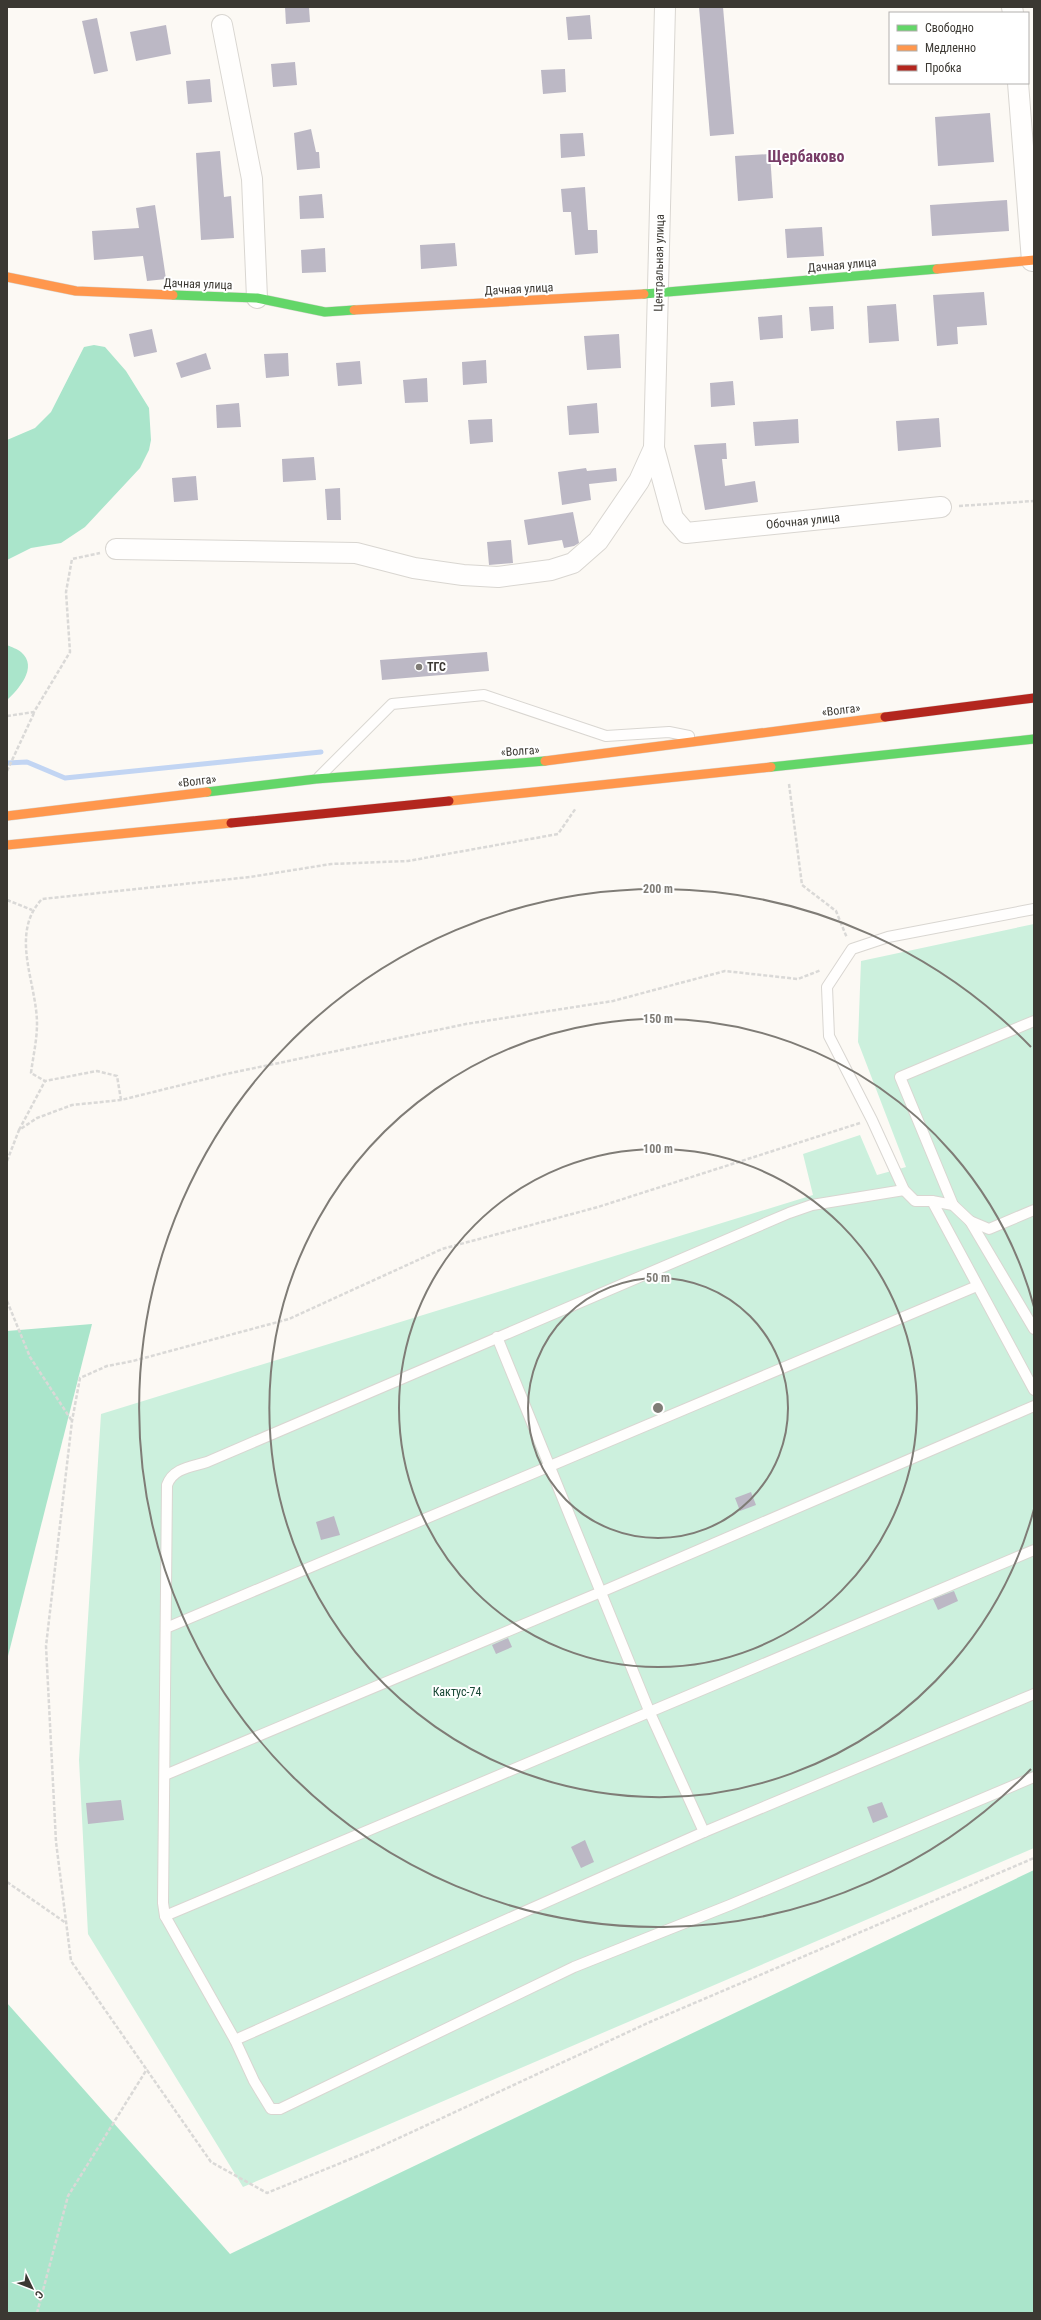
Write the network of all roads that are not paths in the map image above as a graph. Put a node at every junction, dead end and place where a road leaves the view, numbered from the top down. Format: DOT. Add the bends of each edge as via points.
graph roads {
  1 [pos="665,7"];
  2 [pos="222,25"];
  3 [pos="1018,84"];
  4 [pos="1033,261"];
  5 [pos="7,277"];
  6 [pos="658,293"];
  7 [pos="257,298"];
  8 [pos="654,448"];
  9 [pos="940,508"];
  10 [pos="673,518"];
  11 [pos="116,549"];
  12 [pos="1034,698"];
  13 [pos="1034,739"];
  14 [pos="705,740"];
  15 [pos="316,779"];
  16 [pos="7,816"];
  17 [pos="7,846"];
  18 [pos="1034,908"];
  19 [pos="1034,1021"];
  20 [pos="904,1190"];
  21 [pos="932,1201"];
  22 [pos="953,1205"];
  23 [pos="1034,1210"];
  24 [pos="970,1221"];
  25 [pos="976,1286"];
  26 [pos="1034,1329"];
  27 [pos="496,1337"];
  28 [pos="1034,1390"];
  29 [pos="1034,1406"];
  30 [pos="550,1466"];
  31 [pos="1034,1550"];
  32 [pos="601,1592"];
  33 [pos="166,1628"];
  34 [pos="1034,1694"];
  35 [pos="650,1713"];
  36 [pos="164,1775"];
  37 [pos="1034,1777"];
  38 [pos="704,1832"];
  39 [pos="165,1916"];
  40 [pos="235,2040"];
  1 -- 6 [label="street, Центральная улица"];
  2 -- 7 [label="street" via="252,179"];
  3 -- 4 [label="street"];
  4 -- 6 [label="main road, Дачная улица"];
  5 -- 7 [label="main road, Дачная улица" via="76,291"];
  6 -- 7 [label="main road, Дачная улица" via="325,312"];
  6 -- 8 [label="street, Центральная улица"];
  8 -- 10 [label="street, Центральная улица"];
  8 -- 11 [label="street" via="639,481 598,541 573,563 551,570 498,577 414,568 356,553"];
  9 -- 10 [label="street, Обочная улица" via="686,533"];
  12 -- 14 [label="main road, «Волга»"];
  13 -- 17 [label="main road"];
  14 -- 15 [label="main road, «Волга»" via="540,762"];
  14 -- 15 [label="lane" via="669,732 606,736 484,695 400,703 392,704"];
  15 -- 16 [label="main road, «Волга»"];
  18 -- 20 [label="lane" via="888,937 852,949 827,987 829,1036"];
  19 -- 22 [label="lane" via="900,1077"];
  20 -- 21 [label="lane" via="915,1201"];
  20 -- 27 [label="lane" via="806,1207"];
  21 -- 22 [label="lane"];
  21 -- 25 [label="lane"];
  22 -- 24 [label="lane"];
  23 -- 24 [label="lane" via="989,1229"];
  24 -- 26 [label="lane"];
  25 -- 28 [label="lane"];
  25 -- 30 [label="lane"];
  27 -- 30 [label="lane"];
  27 -- 33 [label="lane" via="207,1462 176,1472 170,1477 167,1485"];
  29 -- 32 [label="lane"];
  30 -- 32 [label="lane"];
  30 -- 33 [label="lane"];
  31 -- 35 [label="lane"];
  32 -- 35 [label="lane"];
  32 -- 36 [label="lane"];
  33 -- 36 [label="lane"];
  34 -- 38 [label="lane"];
  35 -- 38 [label="lane"];
  35 -- 39 [label="lane"];
  36 -- 39 [label="lane"];
  37 -- 40 [label="lane" via="730,1905 574,1967 280,2109 271,2109 254,2081"];
  38 -- 40 [label="lane"];
  39 -- 40 [label="lane"];
}
